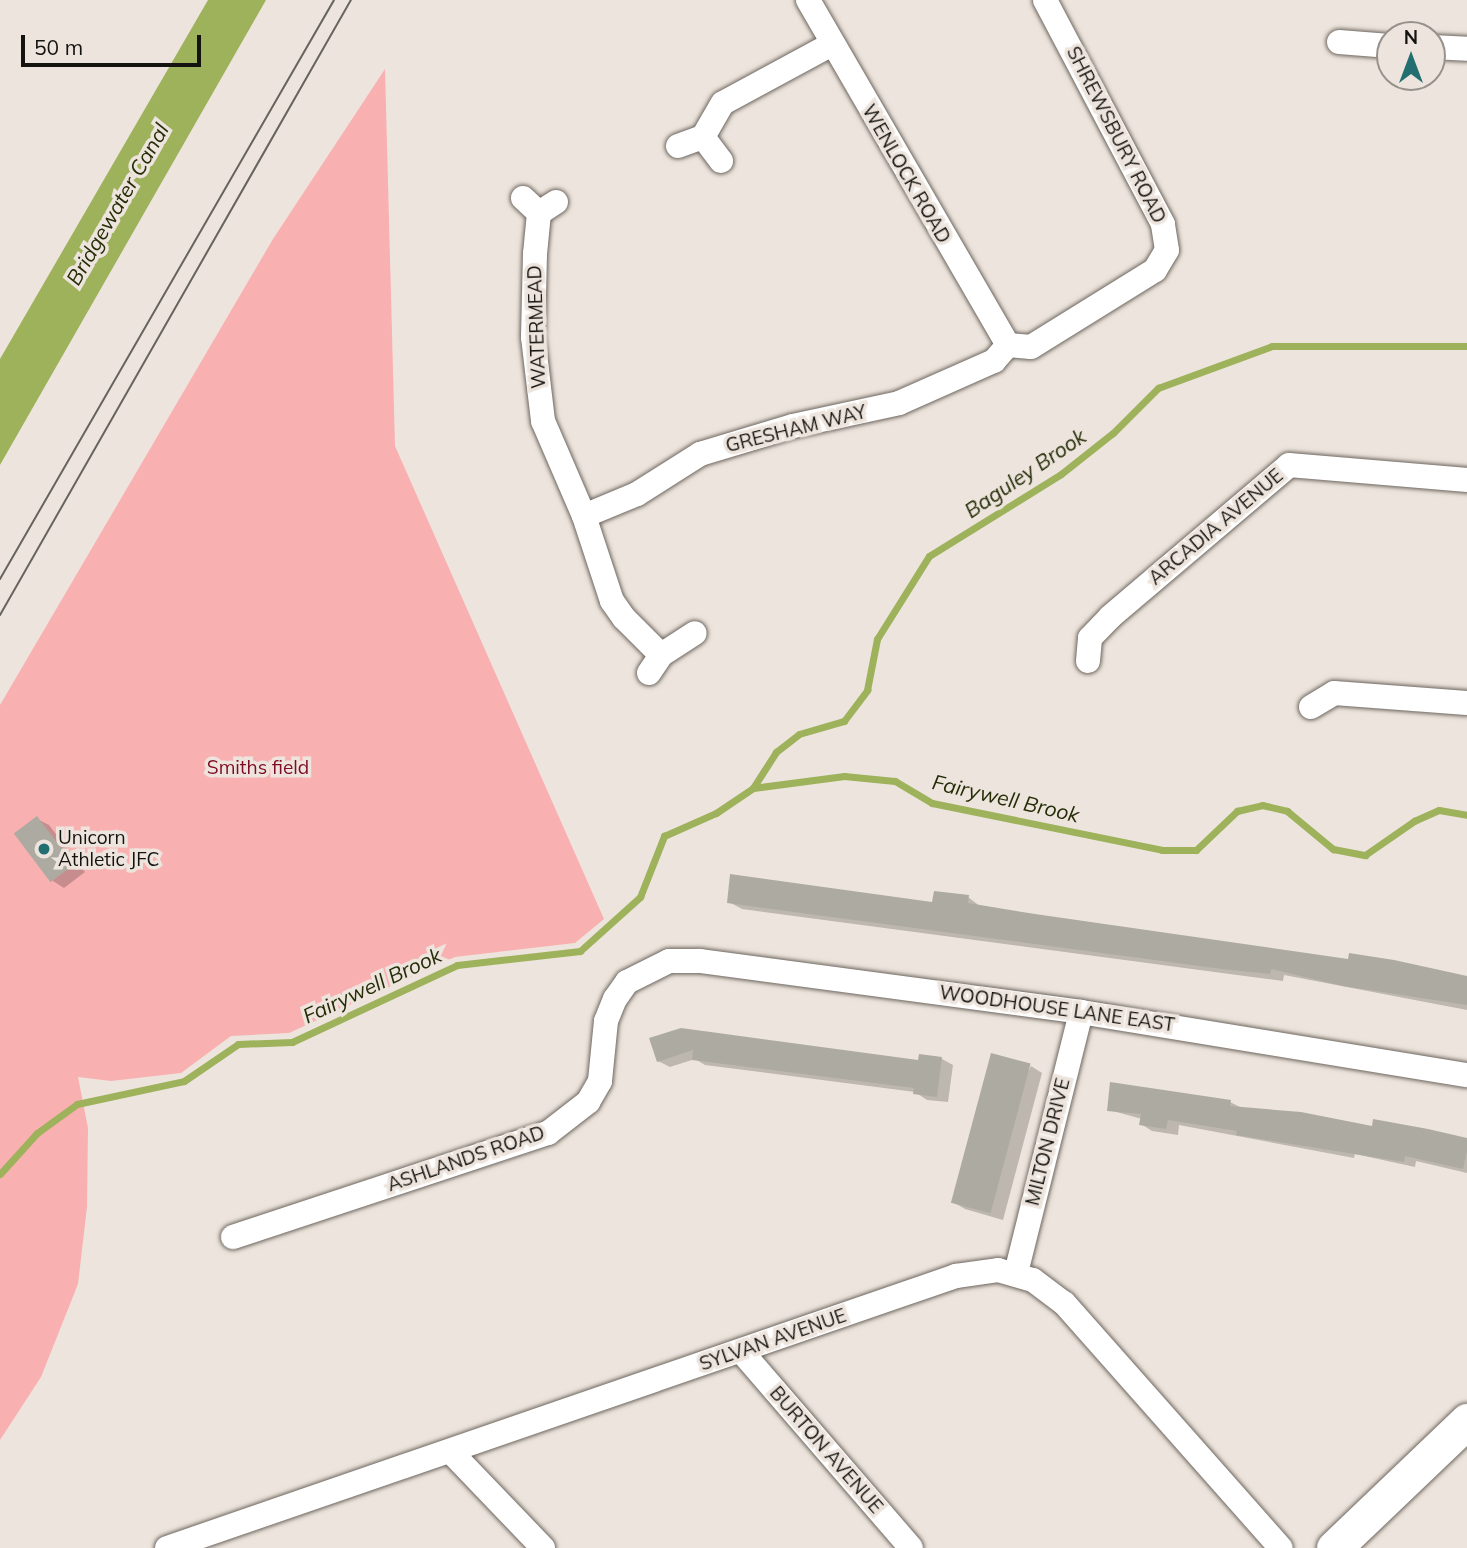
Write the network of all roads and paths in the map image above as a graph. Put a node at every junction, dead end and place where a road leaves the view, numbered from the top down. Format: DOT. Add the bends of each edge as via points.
graph roads {
  1 [pos="808,0"];
  2 [pos="1045,0"];
  3 [pos="1339,42"];
  4 [pos="832,44"];
  5 [pos="1376,45"];
  6 [pos="1446,48"];
  7 [pos="1467,49"];
  8 [pos="703,137"];
  9 [pos="678,146"];
  10 [pos="721,160"];
  11 [pos="539,205"];
  12 [pos="1008,345"];
  13 [pos="1467,480"];
  14 [pos="584,516"];
  15 [pos="695,633"];
  16 [pos="1088,661"];
  17 [pos="1467,703"];
  18 [pos="1311,707"];
  19 [pos="646,970"];
  20 [pos="1081,1012"];
  21 [pos="1467,1075"];
  22 [pos="233,1237"];
  23 [pos="1016,1273"];
  24 [pos="741,1351"];
  25 [pos="1467,1421"];
  26 [pos="451,1452"];
  27 [pos="167,1548"];
  28 [pos="543,1548"];
  29 [pos="911,1548"];
  30 [pos="1281,1548"];
  31 [pos="1334,1548"];
  1 -- 4 [label="street, WENLOCK ROAD"];
  2 -- 12 [label="street, SHREWSBURY ROAD" via="1163,224 1167,250 1155,271 1031,347"];
  3 -- 5 [label="street"];
  4 -- 8 [label="street" via="723,103"];
  4 -- 12 [label="street, WENLOCK ROAD"];
  6 -- 7 [label="street"];
  8 -- 9 [label="street"];
  8 -- 10 [label="street"];
  11 -- 14 [label="street, WATERMEAD" via="532,307 537,386 556,457"];
  12 -- 14 [label="street, GRESHAM WAY" via="994,361 899,403 793,426 700,454 637,494"];
  13 -- 16 [label="street, ARCADIA AVENUE" via="1289,465 1110,617 1090,638"];
  14 -- 15 [label="street, WATERMEAD" via="612,601 655,664"];
  17 -- 18 [label="street" via="1334,693"];
  19 -- 20 [label="street, WOODHOUSE LANE EAST" via="669,961 700,961"];
  19 -- 22 [label="street, ASHLANDS ROAD" via="628,982 615,999 606,1021 600,1082 587,1102 548,1133"];
  20 -- 21 [label="street, WOODHOUSE LANE EAST"];
  20 -- 23 [label="street, MILTON DRIVE"];
  23 -- 24 [label="street, SYLVAN AVENUE" via="976,1270"];
  23 -- 30 [label="street, SYLVAN AVENUE" via="1048,1288 1064,1303"];
  24 -- 26 [label="street, SYLVAN AVENUE"];
  24 -- 29 [label="street, BURTON AVENUE"];
  25 -- 31 [label="street"];
  26 -- 27 [label="street, SYLVAN AVENUE"];
  26 -- 28 [label="street"];
}
